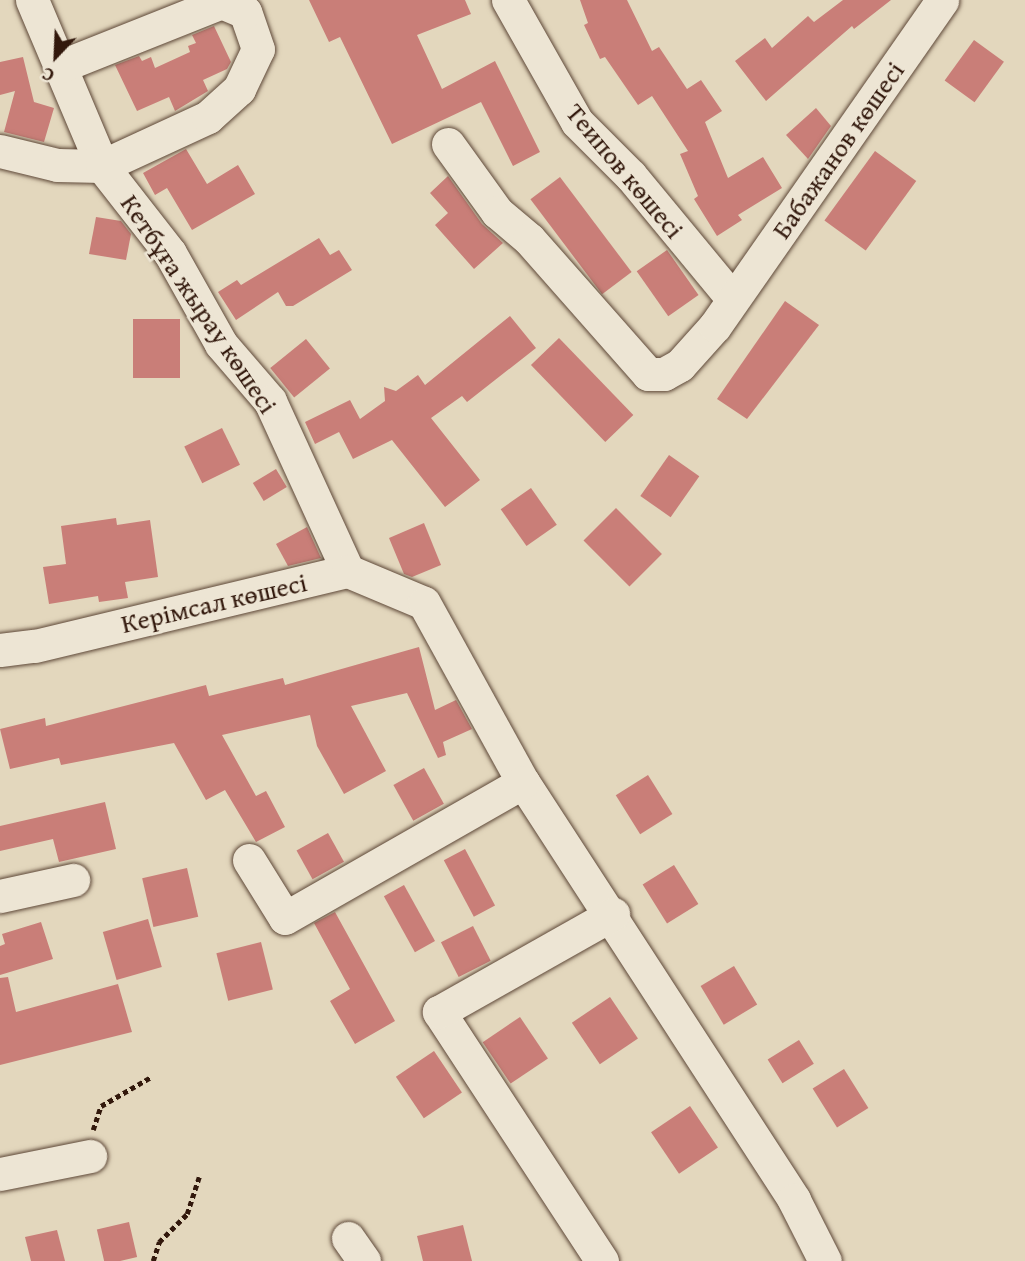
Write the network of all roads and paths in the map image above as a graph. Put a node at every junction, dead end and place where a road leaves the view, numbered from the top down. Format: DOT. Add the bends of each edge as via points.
graph roads {
  1 [pos="32,0"];
  2 [pos="508,0"];
  3 [pos="942,0"];
  4 [pos="61,66"];
  5 [pos="448,144"];
  6 [pos="0,151"];
  7 [pos="102,166"];
  8 [pos="731,298"];
  9 [pos="348,571"];
  10 [pos="0,650"];
  11 [pos="523,782"];
  12 [pos="248,860"];
  13 [pos="73,880"];
  14 [pos="0,896"];
  15 [pos="613,914"];
  16 [pos="151,1077"];
  17 [pos="90,1156"];
  18 [pos="0,1174"];
  19 [pos="199,1177"];
  20 [pos="153,1261"];
  21 [pos="602,1261"];
  22 [pos="825,1261"];
  1 -- 4 [label="street, Кетбұға жырау көшесі"];
  2 -- 8 [label="street, Теипов көшесі" via="577,122 631,176"];
  3 -- 8 [label="street, Бабажанов көшесі"];
  4 -- 7 [label="street, Кетбұға жырау көшесі"];
  4 -- 7 [label="street" via="222,2 245,12 258,49 239,89 208,117"];
  5 -- 8 [label="street, Бабажанов көшесі" via="497,212 529,239 648,374 664,374 680,365 715,326"];
  6 -- 7 [label="street" via="57,165"];
  7 -- 9 [label="street, Кетбұға жырау көшесі" via="170,253 221,344 270,401"];
  9 -- 10 [label="street, Керімсал көшесі" via="34,646"];
  9 -- 11 [label="street" via="424,603"];
  11 -- 12 [label="street" via="285,918"];
  11 -- 15 [label="street"];
  13 -- 14 [label="street"];
  15 -- 21 [label="street" via="439,1012"];
  15 -- 22 [label="street" via="794,1200"];
  16 -- 17 [label="path" via="102,1106"];
  17 -- 18 [label="street"];
  19 -- 20 [label="path" via="187,1214 159,1242"];
}
